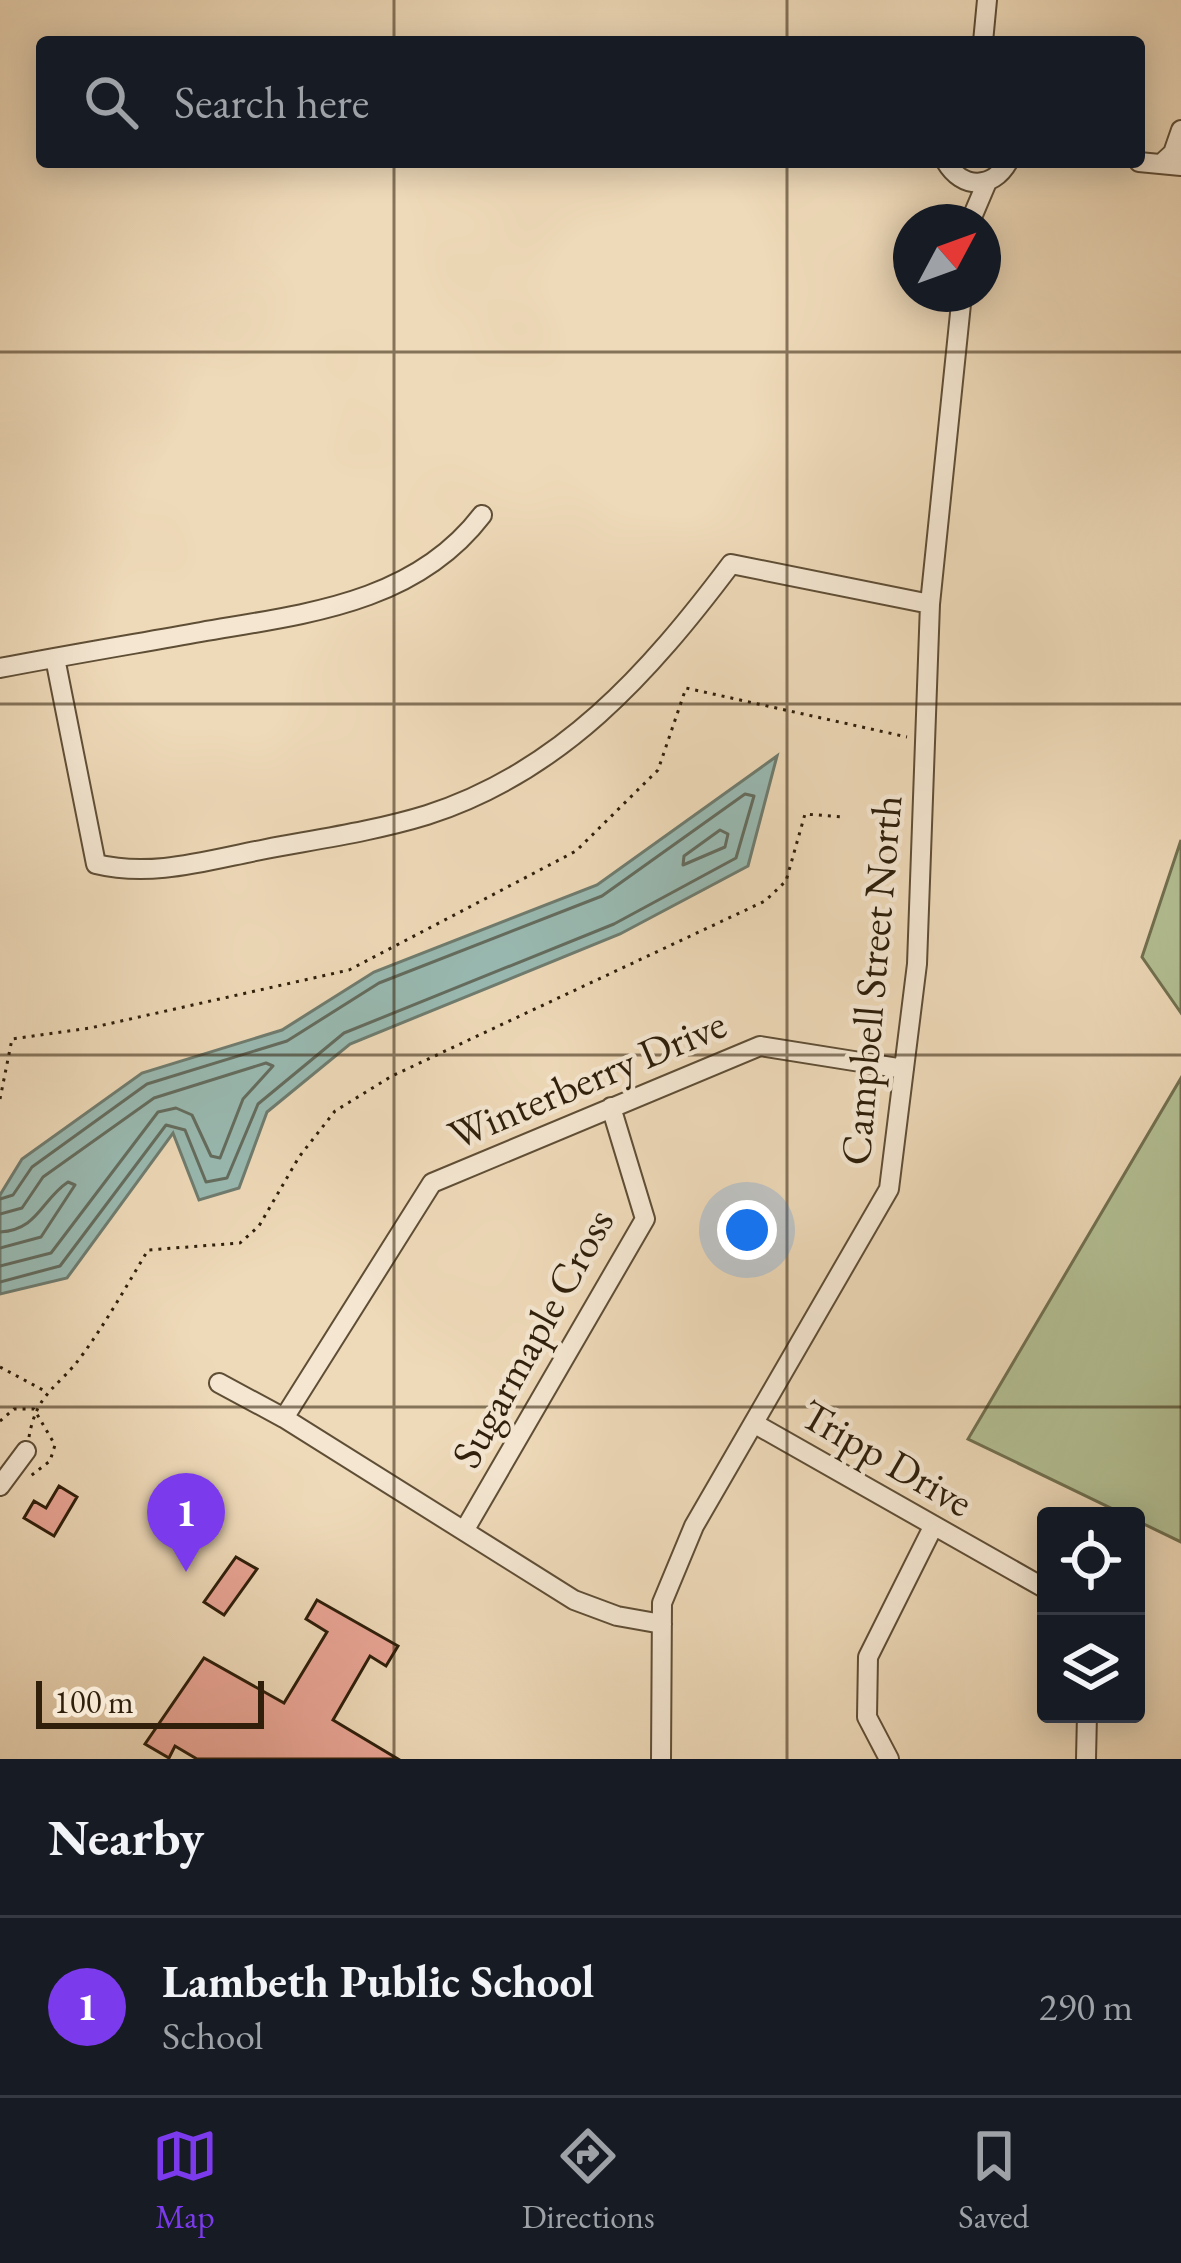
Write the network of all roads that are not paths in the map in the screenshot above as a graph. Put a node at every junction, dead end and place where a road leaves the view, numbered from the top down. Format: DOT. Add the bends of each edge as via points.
graph roads {
  1 [pos="987,0"];
  2 [pos="984,36"];
  3 [pos="1180,137"];
  4 [pos="1145,163"];
  5 [pos="1160,164"];
  6 [pos="1181,166"];
  7 [pos="951,168"];
  8 [pos="1002,168"];
  9 [pos="960,179"];
  10 [pos="987,182"];
  11 [pos="967,204"];
  12 [pos="976,204"];
  13 [pos="960,312"];
  14 [pos="482,514"];
  15 [pos="930,604"];
  16 [pos="55,658"];
  17 [pos="0,668"];
  18 [pos="904,1069"];
  19 [pos="610,1107"];
  20 [pos="219,1383"];
  21 [pos="284,1418"];
  22 [pos="754,1424"];
  23 [pos="26,1451"];
  24 [pos="0,1486"];
  25 [pos="933,1527"];
  26 [pos="464,1532"];
  27 [pos="1037,1584"];
  28 [pos="662,1624"];
  29 [pos="1087,1723"];
  30 [pos="662,1759"];
  31 [pos="889,1759"];
  32 [pos="1086,1759"];
  1 -- 2 [label="street"];
  3 -- 5 [label="street"];
  4 -- 5 [label="street"];
  5 -- 6 [label="street"];
  7 -- 9 [label="street"];
  8 -- 10 [label="street"];
  9 -- 10 [label="street"];
  9 -- 11 [label="street"];
  10 -- 12 [label="street"];
  13 -- 15 [label="street, Campbell Street North"];
  14 -- 16 [label="street" via="436,562 334,609"];
  15 -- 16 [label="street" via="731,564 640,680 518,775 382,827 137,874 96,864"];
  15 -- 18 [label="street, Campbell Street North" via="917,964"];
  16 -- 17 [label="street"];
  18 -- 19 [label="street, Winterberry Drive" via="760,1046"];
  18 -- 22 [label="street, Campbell Street North" via="889,1189"];
  19 -- 21 [label="street, Winterberry Drive" via="432,1183"];
  19 -- 26 [label="street, Sugarmaple Cross" via="645,1219"];
  20 -- 21 [label="street"];
  21 -- 26 [label="street"];
  22 -- 25 [label="street, Tripp Drive"];
  22 -- 28 [label="street, Campbell Street North" via="694,1526 662,1603"];
  23 -- 24 [label="street"];
  25 -- 27 [label="street, Tripp Drive"];
  25 -- 31 [label="street" via="868,1657 867,1717"];
  26 -- 28 [label="street" via="574,1600"];
  28 -- 30 [label="street, Campbell Street North"];
  29 -- 32 [label="street"];
}
